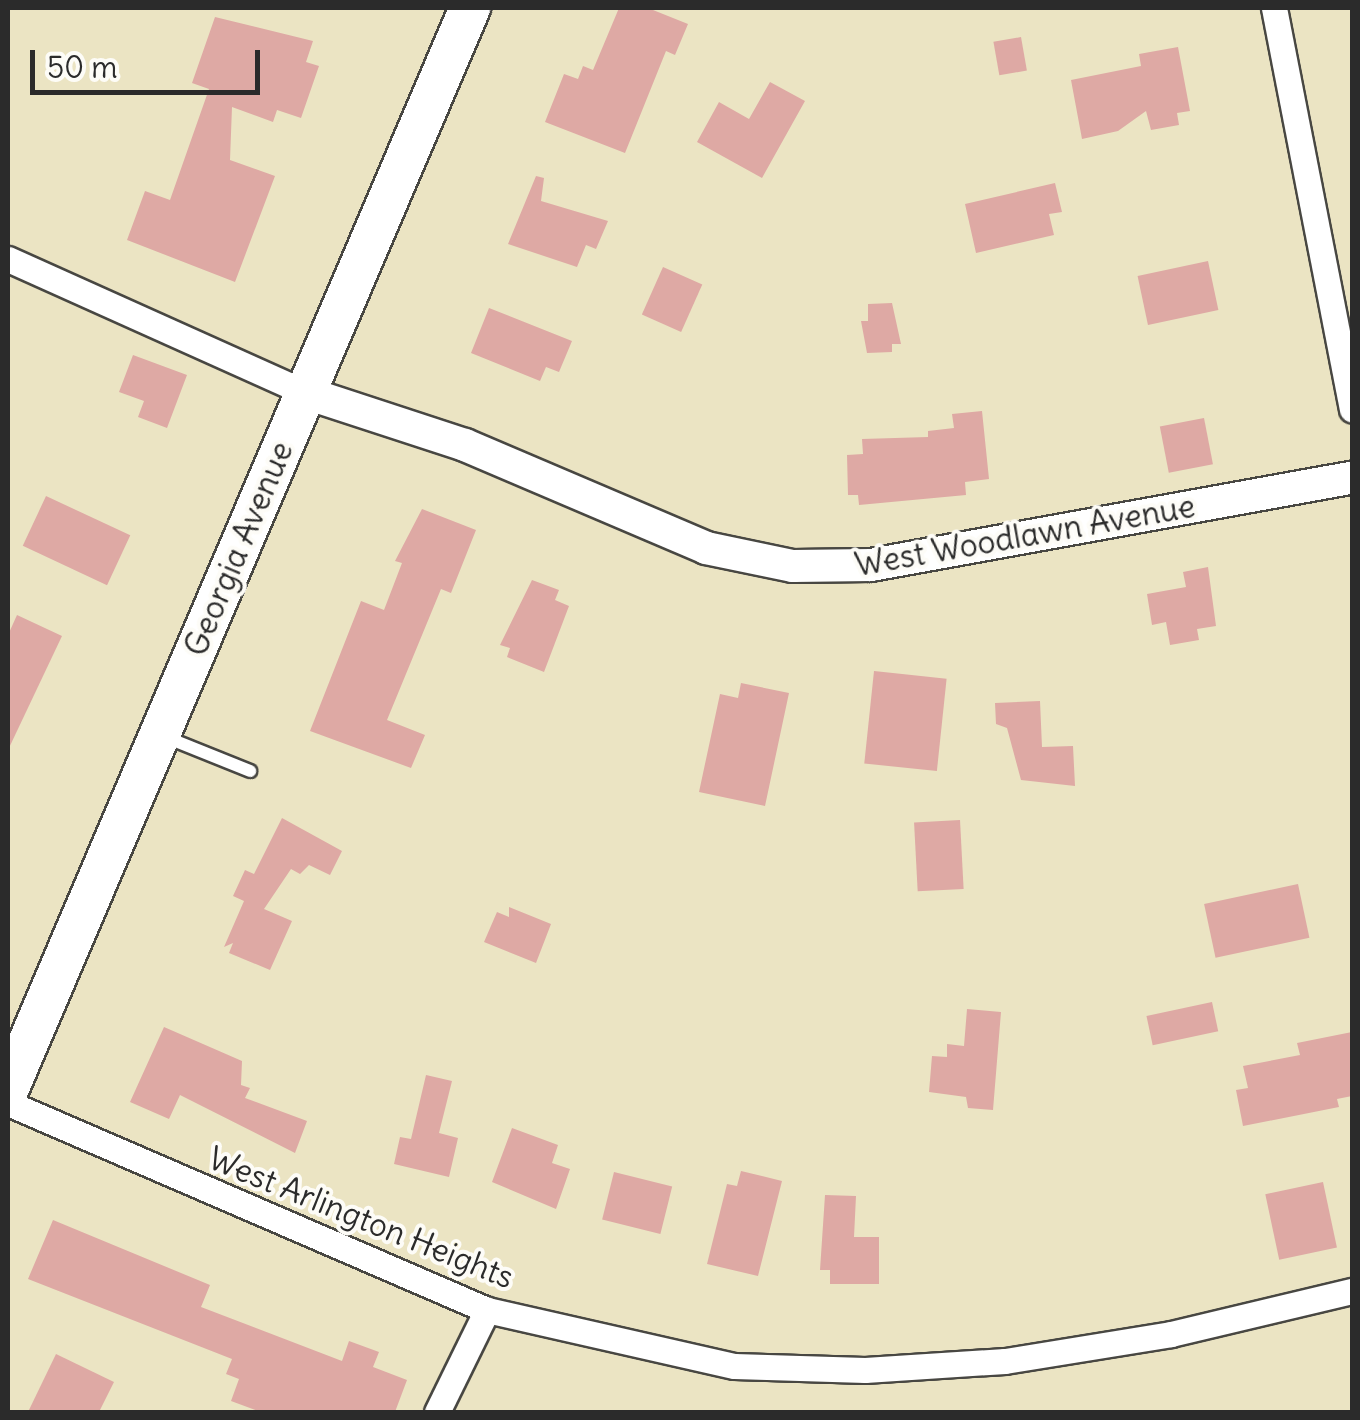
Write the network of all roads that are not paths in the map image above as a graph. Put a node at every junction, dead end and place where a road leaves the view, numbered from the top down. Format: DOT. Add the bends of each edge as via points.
graph roads {
  1 [pos="470,8"];
  2 [pos="1274,8"];
  3 [pos="8,258"];
  4 [pos="306,393"];
  5 [pos="1352,410"];
  6 [pos="1352,478"];
  7 [pos="160,735"];
  8 [pos="250,771"];
  9 [pos="8,1090"];
  10 [pos="8,1103"];
  11 [pos="1352,1291"];
  12 [pos="487,1310"];
  13 [pos="437,1412"];
  1 -- 4 [label="main road, Georgia Avenue"];
  2 -- 5 [label="street"];
  3 -- 4 [label="street"];
  4 -- 6 [label="street, West Woodlawn Avenue" via="465,445 706,548 793,566 871,565"];
  4 -- 7 [label="main road, Georgia Avenue"];
  7 -- 8 [label="lane"];
  7 -- 9 [label="main road, Georgia Avenue"];
  10 -- 12 [label="street, West Arlington Heights"];
  11 -- 12 [label="street, West Arlington Heights" via="1138,1340 1005,1361 865,1370 734,1366"];
  12 -- 13 [label="street"];
}
